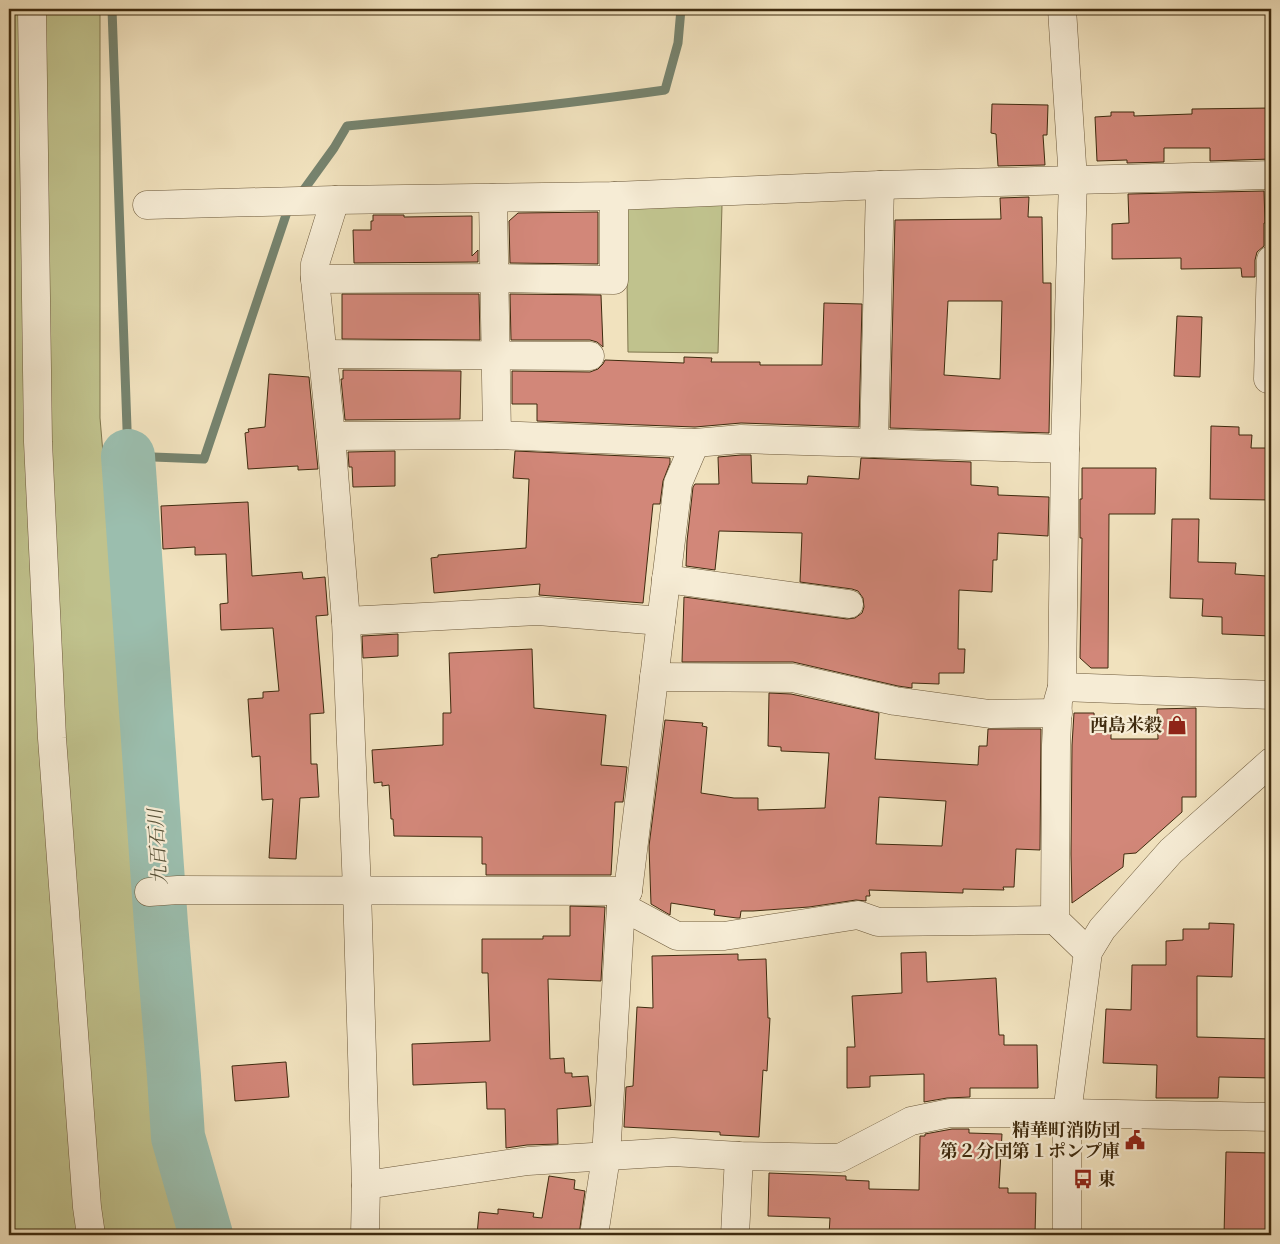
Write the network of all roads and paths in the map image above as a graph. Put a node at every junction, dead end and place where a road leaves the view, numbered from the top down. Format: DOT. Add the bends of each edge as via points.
graph roads {
  1 [pos="32,9"];
  2 [pos="1062,9"];
  3 [pos="1271,175"];
  4 [pos="1073,180"];
  5 [pos="880,185"];
  6 [pos="614,196"];
  7 [pos="493,198"];
  8 [pos="335,200"];
  9 [pos="147,205"];
  10 [pos="1271,260"];
  11 [pos="493,278"];
  12 [pos="315,279"];
  13 [pos="323,354"];
  14 [pos="495,356"];
  15 [pos="590,356"];
  16 [pos="1271,379"];
  17 [pos="497,435"];
  18 [pos="331,436"];
  19 [pos="695,443"];
  20 [pos="874,443"];
  21 [pos="1065,449"];
  22 [pos="666,579"];
  23 [pos="848,604"];
  24 [pos="346,621"];
  25 [pos="661,621"];
  26 [pos="654,676"];
  27 [pos="1271,695"];
  28 [pos="1060,700"];
  29 [pos="1271,762"];
  30 [pos="357,890"];
  31 [pos="148,892"];
  32 [pos="624,898"];
  33 [pos="1055,920"];
  34 [pos="1088,952"];
  35 [pos="1068,1113"];
  36 [pos="1271,1117"];
  37 [pos="739,1156"];
  38 [pos="606,1157"];
  39 [pos="366,1185"];
  40 [pos="91,1235"];
  41 [pos="365,1235"];
  42 [pos="594,1235"];
  43 [pos="735,1235"];
  44 [pos="1067,1235"];
  1 -- 40 [label="street" via="38,442 52,738"];
  2 -- 4 [label="street"];
  3 -- 4 [label="street"];
  4 -- 5 [label="street"];
  4 -- 21 [label="street"];
  5 -- 6 [label="street"];
  5 -- 20 [label="street"];
  6 -- 7 [label="street"];
  6 -- 11 [label="street" via="614,280"];
  7 -- 8 [label="street"];
  7 -- 11 [label="street"];
  8 -- 9 [label="street"];
  8 -- 12 [label="street" via="315,264"];
  10 -- 16 [label="street" via="1268,379"];
  11 -- 12 [label="street"];
  11 -- 14 [label="street"];
  12 -- 13 [label="street"];
  13 -- 14 [label="street"];
  13 -- 18 [label="street"];
  14 -- 15 [label="street"];
  14 -- 17 [label="street"];
  17 -- 18 [label="street"];
  17 -- 19 [label="street"];
  18 -- 24 [label="street"];
  19 -- 20 [label="street" via="741,439"];
  19 -- 22 [label="street" via="678,482"];
  20 -- 21 [label="street"];
  21 -- 28 [label="street"];
  22 -- 23 [label="street"];
  22 -- 25 [label="street"];
  24 -- 25 [label="street" via="538,611"];
  24 -- 30 [label="street"];
  25 -- 26 [label="street"];
  26 -- 28 [label="street" via="793,678 894,701 990,714"];
  26 -- 32 [label="street"];
  27 -- 28 [label="street"];
  28 -- 33 [label="street" via="1056,745"];
  29 -- 34 [label="street" via="1171,851 1102,929"];
  30 -- 31 [label="street"];
  30 -- 32 [label="street"];
  30 -- 39 [label="street"];
  32 -- 33 [label="street" via="677,936 724,936 858,915 878,922"];
  32 -- 38 [label="street"];
  33 -- 34 [label="street"];
  34 -- 35 [label="street"];
  35 -- 36 [label="street"];
  35 -- 37 [label="street" via="950,1114 911,1121 840,1158"];
  35 -- 44 [label="street"];
  37 -- 38 [label="street" via="673,1152"];
  37 -- 43 [label="street"];
  38 -- 39 [label="street" via="528,1162"];
  38 -- 42 [label="street"];
  39 -- 41 [label="street"];
}
